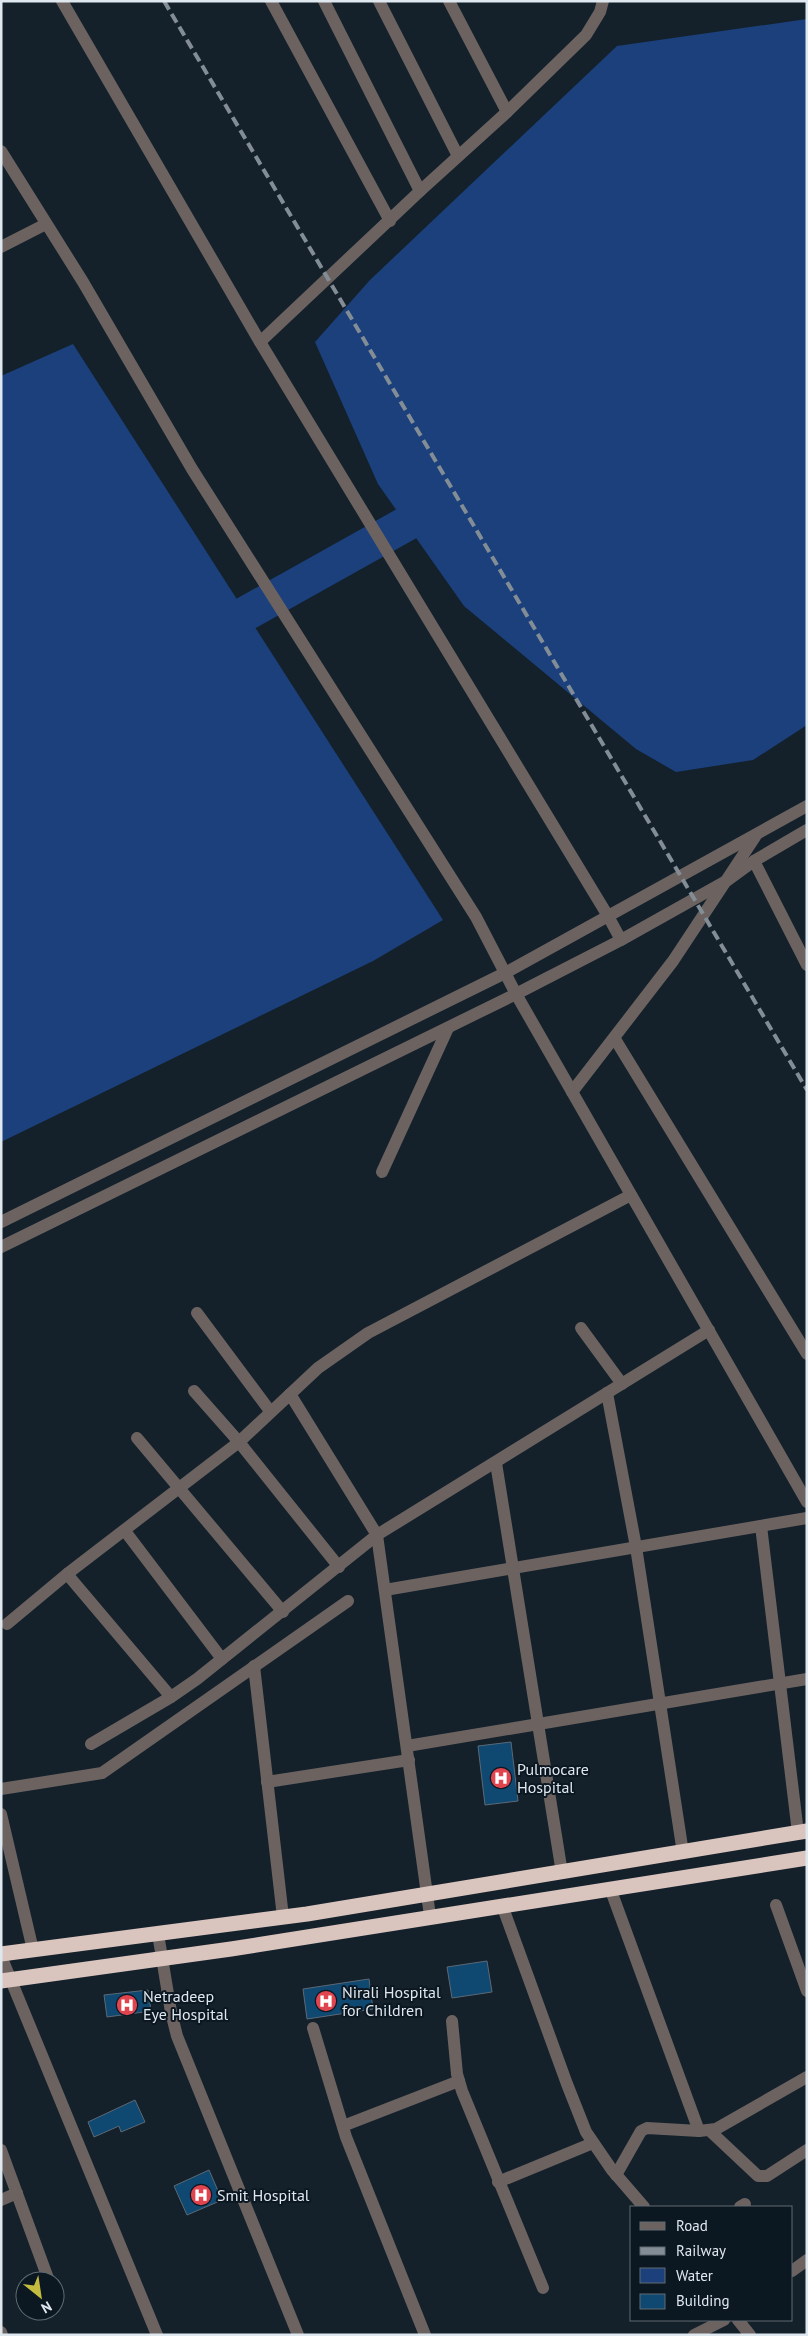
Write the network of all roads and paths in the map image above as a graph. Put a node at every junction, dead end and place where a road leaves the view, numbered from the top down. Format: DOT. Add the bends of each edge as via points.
graph roads {
  1 [pos="62,1"];
  2 [pos="271,1"];
  3 [pos="324,1"];
  4 [pos="379,1"];
  5 [pos="450,1"];
  6 [pos="603,1"];
  7 [pos="507,112"];
  8 [pos="1,151"];
  9 [pos="458,156"];
  10 [pos="420,191"];
  11 [pos="390,221"];
  12 [pos="46,224"];
  13 [pos="1,247"];
  14 [pos="260,342"];
  15 [pos="807,806"];
  16 [pos="807,830"];
  17 [pos="756,835"];
  18 [pos="754,860"];
  19 [pos="728,880"];
  20 [pos="608,916"];
  21 [pos="621,940"];
  22 [pos="807,965"];
  23 [pos="506,974"];
  24 [pos="516,994"];
  25 [pos="448,1028"];
  26 [pos="615,1039"];
  27 [pos="572,1092"];
  28 [pos="382,1172"];
  29 [pos="89,1179"];
  30 [pos="631,1195"];
  31 [pos="99,1199"];
  32 [pos="1,1222"];
  33 [pos="1,1247"];
  34 [pos="197,1313"];
  35 [pos="581,1328"];
  36 [pos="709,1330"];
  37 [pos="807,1354"];
  38 [pos="622,1384"];
  39 [pos="194,1391"];
  40 [pos="607,1393"];
  41 [pos="290,1394"];
  42 [pos="270,1412"];
  43 [pos="137,1438"];
  44 [pos="239,1442"];
  45 [pos="496,1463"];
  46 [pos="181,1488"];
  47 [pos="807,1502"];
  48 [pos="807,1518"];
  49 [pos="761,1526"];
  50 [pos="125,1531"];
  51 [pos="377,1536"];
  52 [pos="636,1547"];
  53 [pos="339,1567"];
  54 [pos="513,1568"];
  55 [pos="67,1574"];
  56 [pos="385,1590"];
  57 [pos="348,1601"];
  58 [pos="283,1612"];
  59 [pos="7,1624"];
  60 [pos="222,1659"];
  61 [pos="254,1666"];
  62 [pos="807,1678"];
  63 [pos="780,1683"];
  64 [pos="171,1697"];
  65 [pos="660,1703"];
  66 [pos="538,1724"];
  67 [pos="91,1744"];
  68 [pos="406,1746"];
  69 [pos="409,1760"];
  70 [pos="267,1782"];
  71 [pos="1,1789"];
  72 [pos="1,1814"];
  73 [pos="802,1832"];
  74 [pos="683,1853"];
  75 [pos="807,1858"];
  76 [pos="562,1873"];
  77 [pos="610,1888"];
  78 [pos="427,1894"];
  79 [pos="502,1905"];
  80 [pos="776,1905"];
  81 [pos="430,1916"];
  82 [pos="283,1917"];
  83 [pos="158,1934"];
  84 [pos="33,1950"];
  85 [pos="1,1955"];
  86 [pos="162,1958"];
  87 [pos="7,1981"];
  88 [pos="807,1991"];
  89 [pos="452,2021"];
  90 [pos="313,2028"];
  91 [pos="807,2077"];
  92 [pos="459,2081"];
  93 [pos="343,2126"];
  94 [pos="704,2131"];
  95 [pos="593,2143"];
  96 [pos="1,2150"];
  97 [pos="806,2151"];
  98 [pos="616,2175"];
  99 [pos="498,2182"];
  100 [pos="17,2193"];
  101 [pos="1,2200"];
  102 [pos="643,2206"];
  103 [pos="807,2260"];
  104 [pos="793,2270"];
  105 [pos="45,2271"];
  106 [pos="543,2288"];
  107 [pos="722,2321"];
  108 [pos="739,2321"];
  109 [pos="157,2335"];
  110 [pos="298,2335"];
  111 [pos="425,2335"];
  112 [pos="694,2335"];
  113 [pos="750,2335"];
  1 -- 14 [label="street"];
  2 -- 11 [label="street"];
  3 -- 10 [label="street"];
  4 -- 9 [label="street"];
  5 -- 7 [label="street"];
  6 -- 7 [label="street" via="586,35"];
  7 -- 9 [label="street"];
  8 -- 12 [label="street"];
  9 -- 10 [label="street"];
  10 -- 11 [label="street"];
  11 -- 14 [label="street"];
  12 -- 13 [label="street"];
  12 -- 23 [label="street" via="192,470 476,917"];
  14 -- 20 [label="street"];
  15 -- 17 [label="street"];
  16 -- 18 [label="street"];
  17 -- 19 [label="street"];
  17 -- 20 [label="street"];
  18 -- 19 [label="street"];
  18 -- 22 [label="street"];
  19 -- 21 [label="street"];
  19 -- 26 [label="street"];
  20 -- 21 [label="street"];
  20 -- 23 [label="street"];
  21 -- 24 [label="street"];
  23 -- 24 [label="street"];
  23 -- 29 [label="street"];
  24 -- 25 [label="street"];
  24 -- 27 [label="street"];
  25 -- 28 [label="street"];
  25 -- 31 [label="street"];
  26 -- 27 [label="street"];
  26 -- 37 [label="street"];
  27 -- 30 [label="street"];
  29 -- 31 [label="street"];
  29 -- 32 [label="street"];
  30 -- 36 [label="street"];
  30 -- 41 [label="street" via="368,1333 318,1368"];
  31 -- 33 [label="street"];
  34 -- 42 [label="street"];
  35 -- 38 [label="street"];
  36 -- 38 [label="street"];
  36 -- 47 [label="street"];
  38 -- 40 [label="street"];
  39 -- 44 [label="street"];
  40 -- 45 [label="street"];
  40 -- 52 [label="street"];
  41 -- 42 [label="street"];
  41 -- 51 [label="street"];
  42 -- 44 [label="street"];
  43 -- 46 [label="street"];
  44 -- 46 [label="street"];
  44 -- 53 [label="street"];
  45 -- 51 [label="street"];
  45 -- 54 [label="street"];
  46 -- 50 [label="street"];
  46 -- 58 [label="street"];
  48 -- 49 [label="street"];
  49 -- 52 [label="street"];
  49 -- 63 [label="street"];
  50 -- 55 [label="street"];
  50 -- 60 [label="street"];
  51 -- 53 [label="street"];
  51 -- 56 [label="street"];
  52 -- 54 [label="street"];
  52 -- 65 [label="street"];
  53 -- 58 [label="street"];
  54 -- 56 [label="street"];
  54 -- 66 [label="street"];
  55 -- 59 [label="street"];
  55 -- 64 [label="street"];
  56 -- 68 [label="street"];
  57 -- 61 [label="street"];
  58 -- 60 [label="street"];
  60 -- 64 [label="street"];
  61 -- 70 [label="street"];
  61 -- 71 [label="street" via="102,1772"];
  62 -- 63 [label="street"];
  63 -- 65 [label="street"];
  63 -- 73 [label="street"];
  64 -- 67 [label="street"];
  65 -- 66 [label="street"];
  65 -- 74 [label="street"];
  66 -- 68 [label="street"];
  66 -- 76 [label="street"];
  68 -- 69 [label="street"];
  69 -- 70 [label="street"];
  69 -- 78 [label="street"];
  70 -- 82 [label="street"];
  72 -- 84 [label="street"];
  73 -- 74 [label="highway"];
  74 -- 76 [label="highway"];
  75 -- 77 [label="highway"];
  76 -- 78 [label="highway"];
  77 -- 79 [label="highway"];
  77 -- 94 [label="street"];
  78 -- 81 [label="street"];
  78 -- 82 [label="highway"];
  79 -- 81 [label="highway"];
  79 -- 95 [label="street" via="567,2084"];
  80 -- 88 [label="street"];
  81 -- 86 [label="highway"];
  82 -- 83 [label="highway"];
  83 -- 84 [label="highway"];
  83 -- 86 [label="street"];
  84 -- 85 [label="highway"];
  85 -- 87 [label="street"];
  86 -- 87 [label="highway"];
  86 -- 110 [label="street" via="177,2036"];
  87 -- 109 [label="street"];
  89 -- 92 [label="street"];
  90 -- 93 [label="street"];
  91 -- 94 [label="street" via="732,2120"];
  92 -- 93 [label="street"];
  92 -- 99 [label="street"];
  93 -- 111 [label="street"];
  94 -- 97 [label="street" via="758,2176 767,2176"];
  94 -- 98 [label="street" via="647,2128 641,2131"];
  95 -- 98 [label="street"];
  95 -- 99 [label="street"];
  96 -- 100 [label="street"];
  98 -- 102 [label="street"];
  99 -- 106 [label="street"];
  100 -- 101 [label="street"];
  100 -- 105 [label="street"];
  103 -- 104 [label="street"];
  107 -- 112 [label="street"];
  108 -- 113 [label="street"];
}
